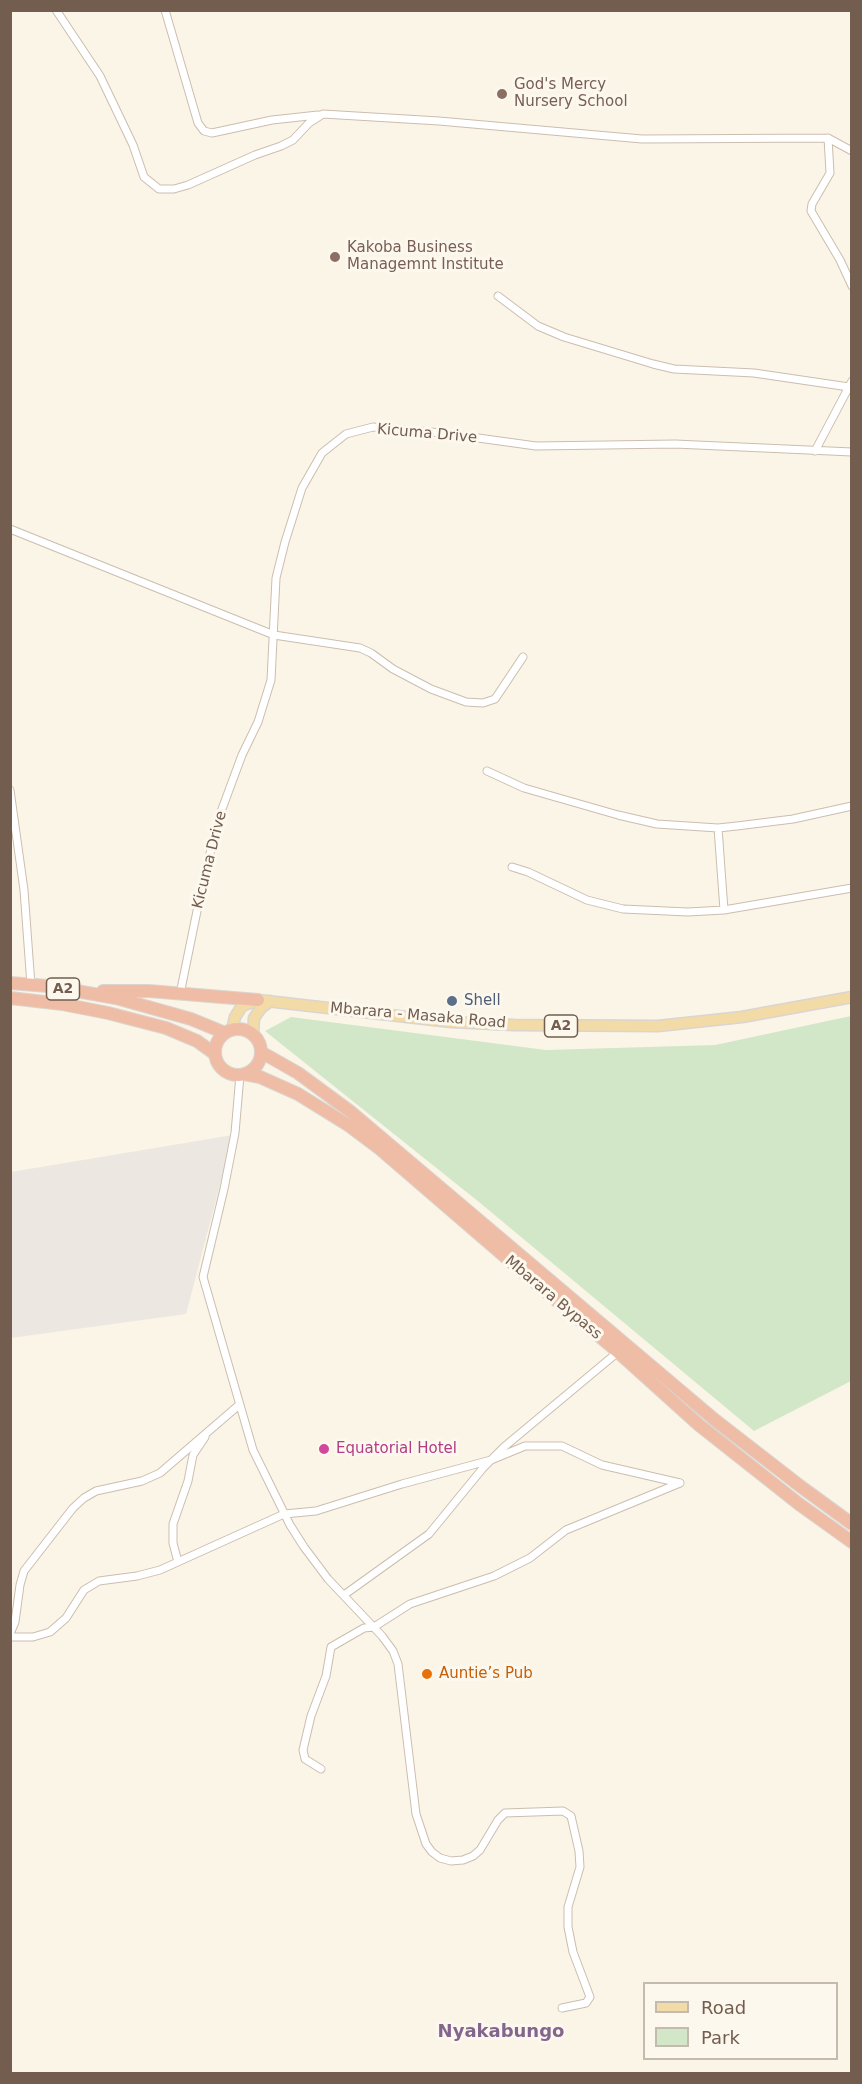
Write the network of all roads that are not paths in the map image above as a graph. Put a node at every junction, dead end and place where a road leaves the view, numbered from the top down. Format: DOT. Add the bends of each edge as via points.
graph roads {
  1 [pos="56,10"];
  2 [pos="165,10"];
  3 [pos="323,114"];
  4 [pos="828,138"];
  5 [pos="852,151"];
  6 [pos="852,286"];
  7 [pos="498,296"];
  8 [pos="850,384"];
  9 [pos="848,398"];
  10 [pos="815,451"];
  11 [pos="852,452"];
  12 [pos="10,529"];
  13 [pos="274,634"];
  14 [pos="523,657"];
  15 [pos="487,771"];
  16 [pos="10,790"];
  17 [pos="852,806"];
  18 [pos="718,828"];
  19 [pos="512,867"];
  20 [pos="852,888"];
  21 [pos="724,910"];
  22 [pos="10,983"];
  23 [pos="31,985"];
  24 [pos="84,992"];
  25 [pos="150,992"];
  26 [pos="180,994"];
  27 [pos="852,997"];
  28 [pos="10,998"];
  29 [pos="264,1000"];
  30 [pos="146,1007"];
  31 [pos="228,1032"];
  32 [pos="253,1035"];
  33 [pos="261,1052"];
  34 [pos="215,1054"];
  35 [pos="242,1074"];
  36 [pos="618,1352"];
  37 [pos="239,1405"];
  38 [pos="210,1430"];
  39 [pos="491,1460"];
  40 [pos="284,1514"];
  41 [pos="852,1524"];
  42 [pos="852,1542"];
  43 [pos="178,1562"];
  44 [pos="344,1595"];
  45 [pos="374,1627"];
  46 [pos="10,1636"];
  47 [pos="321,1769"];
  48 [pos="562,2008"];
  1 -- 3 [label="street" via="100,76 144,177 159,189 188,185 281,146"];
  2 -- 3 [label="street" via="198,123 204,131 212,133"];
  3 -- 4 [label="street" via="642,139"];
  4 -- 5 [label="street"];
  4 -- 6 [label="street" via="830,172 811,211"];
  7 -- 8 [label="street" via="538,326 653,364"];
  8 -- 9 [label="street"];
  9 -- 10 [label="street"];
  10 -- 11 [label="street, Kicuma Drive"];
  10 -- 13 [label="street, Kicuma Drive" via="675,444 536,446 373,428 346,434 322,453 302,488 276,578"];
  12 -- 13 [label="street"];
  13 -- 14 [label="street" via="360,648 422,684 466,702 495,699"];
  13 -- 26 [label="street, Kicuma Drive" via="271,680 222,809"];
  15 -- 18 [label="street" via="524,788 618,815 657,824"];
  16 -- 23 [label="street" via="24,890"];
  17 -- 18 [label="street" via="793,819"];
  18 -- 21 [label="street"];
  19 -- 21 [label="street" via="587,900 623,909"];
  20 -- 21 [label="street"];
  22 -- 23 [label="highway, A2"];
  23 -- 24 [label="highway, A2"];
  24 -- 25 [label="highway, A2"];
  24 -- 30 [label="highway, A2"];
  25 -- 26 [label="highway, A2"];
  25 -- 30 [label="highway" via="145,996"];
  26 -- 29 [label="highway, A2"];
  27 -- 29 [label="main road, Mbarara - Masaka Road / A2" via="742,1017 658,1026 451,1022"];
  28 -- 34 [label="highway, A2" via="62,1004 166,1028 197,1041"];
  29 -- 31 [label="main road" via="242,1006"];
  29 -- 32 [label="main road" via="254,1018"];
  30 -- 31 [label="highway, A2"];
  31 -- 32 [label="highway, A2" via="243,1030"];
  31 -- 34 [label="highway" via="217,1042"];
  32 -- 33 [label="highway"];
  33 -- 35 [label="highway" via="256,1066"];
  33 -- 41 [label="highway, Mbarara Bypass" via="298,1072 351,1112 715,1420"];
  34 -- 35 [label="highway, A2" via="225,1070"];
  35 -- 36 [label="highway, Mbarara Bypass" via="260,1077 298,1094 348,1125"];
  35 -- 37 [label="street" via="235,1133 203,1277"];
  36 -- 39 [label="street"];
  36 -- 42 [label="highway, Mbarara Bypass" via="699,1425"];
  37 -- 38 [label="street"];
  37 -- 40 [label="street" via="253,1450"];
  38 -- 43 [label="street" via="193,1455 173,1524"];
  38 -- 46 [label="street" via="160,1473 142,1482 96,1491 73,1508 24,1571"];
  39 -- 40 [label="street" via="316,1511"];
  39 -- 44 [label="street" via="429,1534"];
  39 -- 45 [label="street" via="525,1446 562,1446 602,1465 680,1483 566,1530 530,1558 494,1576 410,1604"];
  40 -- 43 [label="street"];
  40 -- 44 [label="street" via="304,1547"];
  43 -- 46 [label="street" via="137,1576 99,1581 79,1597 50,1632 33,1637"];
  44 -- 45 [label="street"];
  45 -- 47 [label="street" via="364,1628 332,1647 303,1750 305,1760"];
  45 -- 48 [label="street" via="398,1664 416,1814 432,1852 451,1861 473,1856 505,1813 563,1811 571,1816 580,1867 568,1907 568,1927 590,1997 582,2004"];
}
